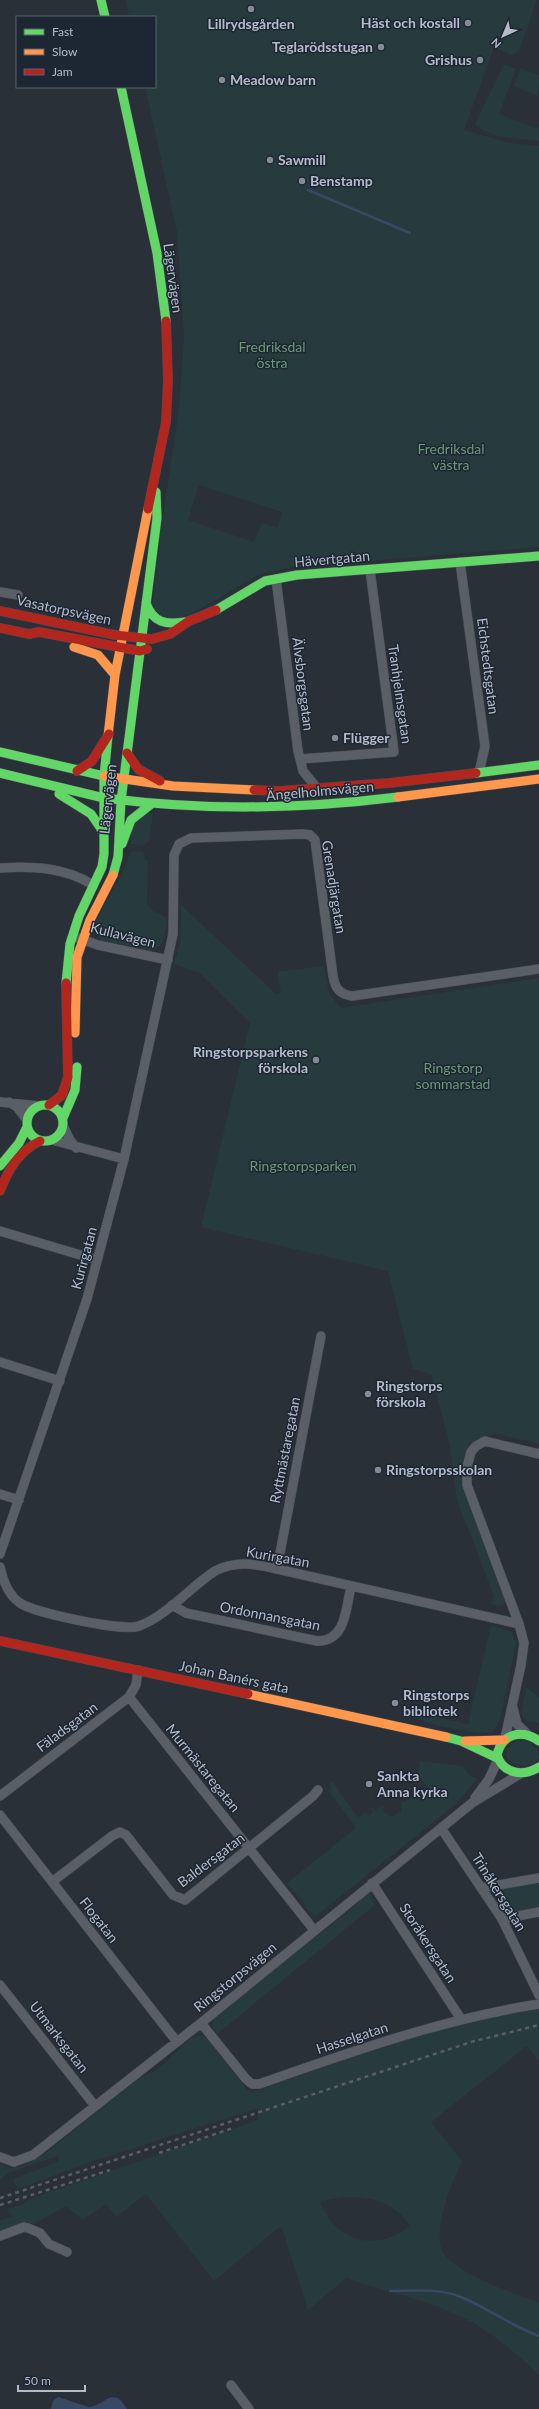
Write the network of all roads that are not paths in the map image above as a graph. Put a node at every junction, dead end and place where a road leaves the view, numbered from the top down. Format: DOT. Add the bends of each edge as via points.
graph roads {
  1 [pos="102,0"];
  2 [pos="105,16"];
  3 [pos="121,88"];
  4 [pos="155,474"];
  5 [pos="539,556"];
  6 [pos="460,562"];
  7 [pos="370,570"];
  8 [pos="276,579"];
  9 [pos="0,592"];
  10 [pos="18,595"];
  11 [pos="146,602"];
  12 [pos="0,611"];
  13 [pos="214,611"];
  14 [pos="188,621"];
  15 [pos="0,628"];
  16 [pos="29,634"];
  17 [pos="122,636"];
  18 [pos="142,638"];
  19 [pos="119,651"];
  20 [pos="140,651"];
  21 [pos="115,675"];
  22 [pos="109,734"];
  23 [pos="0,752"];
  24 [pos="127,753"];
  25 [pos="300,759"];
  26 [pos="539,764"];
  27 [pos="77,771"];
  28 [pos="0,773"];
  29 [pos="479,773"];
  30 [pos="104,776"];
  31 [pos="124,780"];
  32 [pos="539,780"];
  33 [pos="36,782"];
  34 [pos="173,786"];
  35 [pos="316,787"];
  36 [pos="104,798"];
  37 [pos="121,801"];
  38 [pos="150,806"];
  39 [pos="104,833"];
  40 [pos="118,857"];
  41 [pos="0,868"];
  42 [pos="93,885"];
  43 [pos="72,936"];
  44 [pos="82,940"];
  45 [pos="168,960"];
  46 [pos="539,969"];
  47 [pos="4,1102"];
  48 [pos="44,1105"];
  49 [pos="63,1122"];
  50 [pos="27,1124"];
  51 [pos="52,1140"];
  52 [pos="40,1141"];
  53 [pos="23,1146"];
  54 [pos="76,1148"];
  55 [pos="124,1159"];
  56 [pos="0,1166"];
  57 [pos="0,1191"];
  58 [pos="0,1231"];
  59 [pos="97,1260"];
  60 [pos="322,1336"];
  61 [pos="0,1362"];
  62 [pos="60,1381"];
  63 [pos="539,1454"];
  64 [pos="0,1494"];
  65 [pos="19,1500"];
  66 [pos="0,1554"];
  67 [pos="0,1567"];
  68 [pos="277,1569"];
  69 [pos="351,1586"];
  70 [pos="172,1605"];
  71 [pos="519,1624"];
  72 [pos="0,1641"];
  73 [pos="138,1670"];
  74 [pos="129,1697"];
  75 [pos="513,1705"];
  76 [pos="539,1731"];
  77 [pos="528,1734"];
  78 [pos="504,1739"];
  79 [pos="539,1740"];
  80 [pos="461,1741"];
  81 [pos="497,1759"];
  82 [pos="539,1767"];
  83 [pos="522,1774"];
  84 [pos="539,1777"];
  85 [pos="318,1790"];
  86 [pos="0,1796"];
  87 [pos="472,1803"];
  88 [pos="0,1815"];
  89 [pos="441,1828"];
  90 [pos="249,1848"];
  91 [pos="539,1878"];
  92 [pos="52,1882"];
  93 [pos="372,1883"];
  94 [pos="481,1888"];
  95 [pos="539,1912"];
  96 [pos="502,1919"];
  97 [pos="314,1930"];
  98 [pos="0,1985"];
  99 [pos="539,1995"];
  100 [pos="539,2004"];
  101 [pos="461,2019"];
  102 [pos="201,2023"];
  103 [pos="177,2042"];
  104 [pos="95,2106"];
  105 [pos="0,2157"];
  106 [pos="0,2236"];
  107 [pos="67,2252"];
  108 [pos="230,2385"];
  109 [pos="249,2409"];
  1 -- 2 [label="main road"];
  3 -- 4 [label="main road, Lägervägen" via="163,294 169,385 166,422"];
  4 -- 11 [label="main road, Lägervägen" via="157,518"];
  4 -- 17 [label="main road, Lägervägen"];
  5 -- 6 [label="main road, Hävertgatan"];
  6 -- 7 [label="main road, Hävertgatan"];
  6 -- 29 [label="street, Eichstedtsgatan" via="485,746"];
  7 -- 8 [label="main road, Hävertgatan"];
  7 -- 25 [label="street, Tranhjelmsgatan" via="394,752"];
  8 -- 13 [label="main road, Hävertgatan" via="255,586"];
  8 -- 25 [label="street, Älvsborgsgatan"];
  9 -- 10 [label="street"];
  11 -- 14 [label="main road" via="148,610 159,622 167,625"];
  11 -- 18 [label="main road, Lägervägen"];
  12 -- 17 [label="main road, Vasatorpsvägen"];
  13 -- 14 [label="main road, Hävertgatan"];
  13 -- 20 [label="main road" via="178,635"];
  14 -- 18 [label="main road, Hävertgatan" via="170,634 152,639"];
  15 -- 16 [label="main road, Vasatorpsvägen"];
  16 -- 19 [label="main road, Vasatorpsvägen" via="39,632"];
  16 -- 21 [label="main road" via="32,637 93,652 103,659"];
  17 -- 18 [label="main road, Vasatorpsvägen"];
  17 -- 19 [label="main road, Lägervägen"];
  18 -- 20 [label="main road, Lägervägen"];
  19 -- 20 [label="main road, Vasatorpsvägen"];
  19 -- 21 [label="main road, Lägervägen"];
  20 -- 24 [label="main road, Lägervägen"];
  21 -- 22 [label="main road, Lägervägen"];
  22 -- 27 [label="main road" via="92,761"];
  22 -- 30 [label="main road, Lägervägen"];
  23 -- 27 [label="main road, Ängelholmsvägen"];
  24 -- 31 [label="main road, Lägervägen"];
  24 -- 34 [label="main road" via="138,769"];
  25 -- 35 [label="street, Älvsborgsgatan" via="303,771"];
  26 -- 29 [label="main road, Ängelholmsvägen"];
  27 -- 30 [label="main road, Ängelholmsvägen"];
  28 -- 33 [label="main road"];
  29 -- 35 [label="main road, Ängelholmsvägen" via="389,783"];
  30 -- 31 [label="main road, Ängelholmsvägen"];
  30 -- 36 [label="main road, Lägervägen"];
  31 -- 34 [label="main road, Ängelholmsvägen"];
  31 -- 37 [label="main road, Lägervägen"];
  32 -- 38 [label="main road, Ängelholmsvägen" via="295,809 220,810"];
  33 -- 36 [label="main road, Ängelholmsvägen"];
  33 -- 39 [label="main road" via="84,807 94,815"];
  34 -- 35 [label="main road, Ängelholmsvägen" via="279,791"];
  36 -- 37 [label="main road, Ängelholmsvägen"];
  36 -- 39 [label="main road, Lägervägen"];
  37 -- 38 [label="main road, Ängelholmsvägen"];
  37 -- 40 [label="main road, Lägervägen"];
  38 -- 40 [label="main road" via="132,820"];
  39 -- 42 [label="main road, Lägervägen" via="102,866"];
  40 -- 44 [label="main road, Lägervägen"];
  41 -- 42 [label="street" via="48,869"];
  42 -- 43 [label="main road, Lägervägen"];
  43 -- 44 [label="street, Kullavägen"];
  43 -- 48 [label="main road, Lägervägen" via="67,958 65,1004 68,1077 62,1095"];
  44 -- 45 [label="street, Kullavägen"];
  44 -- 49 [label="main road, Lägervägen" via="75,970 77,1079"];
  45 -- 46 [label="street, Grenadjärgatan" via="173,934 172,864 179,844 191,838 303,834 310,835 315,840 333,976 335,986 341,992 352,996"];
  45 -- 55 [label="street, Kurirgatan"];
  47 -- 48 [label="street"];
  47 -- 50 [label="street" via="17,1107"];
  48 -- 49 [label="main road" via="58,1110"];
  48 -- 50 [label="main road" via="29,1114"];
  49 -- 51 [label="main road" via="60,1135"];
  49 -- 54 [label="street"];
  50 -- 52 [label="main road" via="32,1136"];
  50 -- 53 [label="main road"];
  51 -- 52 [label="main road"];
  51 -- 54 [label="street"];
  52 -- 53 [label="main road"];
  53 -- 56 [label="main road"];
  53 -- 57 [label="main road"];
  54 -- 55 [label="street"];
  55 -- 59 [label="street, Kurirgatan"];
  58 -- 59 [label="street"];
  59 -- 62 [label="street, Kurirgatan"];
  60 -- 68 [label="street, Ryttmästaregatan"];
  61 -- 62 [label="street"];
  62 -- 65 [label="street, Kurirgatan"];
  63 -- 71 [label="street" via="485,1441 472,1450 467,1467 468,1491"];
  64 -- 65 [label="street"];
  65 -- 66 [label="street, Kurirgatan"];
  67 -- 70 [label="street, Kurirgatan" via="6,1586 20,1603 77,1619 132,1628 149,1622"];
  68 -- 69 [label="street, Kurirgatan"];
  68 -- 70 [label="street, Kurirgatan" via="247,1563 223,1567 206,1577"];
  69 -- 70 [label="street, Ordonnansgatan" via="340,1630 334,1637 324,1641 186,1613"];
  69 -- 71 [label="street, Kurirgatan"];
  71 -- 75 [label="street" via="524,1651"];
  72 -- 73 [label="main road, Johan Banérs gata"];
  73 -- 74 [label="street, Fäladsgatan" via="136,1685"];
  73 -- 80 [label="main road, Johan Banérs gata"];
  74 -- 86 [label="street, Fäladsgatan"];
  74 -- 90 [label="street, Murmästaregatan"];
  75 -- 77 [label="street" via="517,1724"];
  75 -- 78 [label="street"];
  76 -- 77 [label="main road"];
  77 -- 78 [label="main road, Johan Banérs gata" via="516,1734"];
  77 -- 79 [label="main road"];
  78 -- 80 [label="main road, Johan Banérs gata"];
  78 -- 81 [label="main road" via="498,1749"];
  80 -- 81 [label="main road, Johan Banérs gata"];
  81 -- 83 [label="main road, Johan Banérs gata" via="506,1768"];
  81 -- 87 [label="street, Ringstorpsvägen" via="489,1779"];
  82 -- 83 [label="main road"];
  83 -- 84 [label="main road"];
  83 -- 87 [label="street, Ringstorpsvägen"];
  85 -- 90 [label="street, Baldersgatan" via="314,1796"];
  87 -- 89 [label="street, Ringstorpsvägen"];
  88 -- 92 [label="street, Flogatan"];
  89 -- 93 [label="street, Ringstorpsvägen"];
  89 -- 94 [label="street, Trinåkersgatan"];
  90 -- 92 [label="street, Baldersgatan" via="185,1900 173,1895 126,1835 120,1832"];
  90 -- 97 [label="street, Murmästaregatan"];
  91 -- 94 [label="street"];
  92 -- 103 [label="street, Flogatan"];
  93 -- 97 [label="street, Ringstorpsvägen"];
  93 -- 101 [label="street, Storåkersgatan"];
  94 -- 96 [label="street, Trinåkersgatan"];
  95 -- 96 [label="street"];
  96 -- 99 [label="street, Trinåkersgatan"];
  97 -- 102 [label="street, Ringstorpsvägen"];
  98 -- 104 [label="street, Utmarksgatan"];
  100 -- 101 [label="street, Hasselgatan"];
  101 -- 102 [label="street, Hasselgatan" via="385,2041 259,2084 252,2084 246,2079"];
  102 -- 103 [label="street, Ringstorpsvägen"];
  103 -- 104 [label="street, Ringstorpsvägen"];
  104 -- 105 [label="street, Ringstorpsvägen" via="33,2155 18,2162 9,2162"];
  106 -- 107 [label="street" via="24,2227 40,2233 49,2244"];
  108 -- 109 [label="street"];
}
